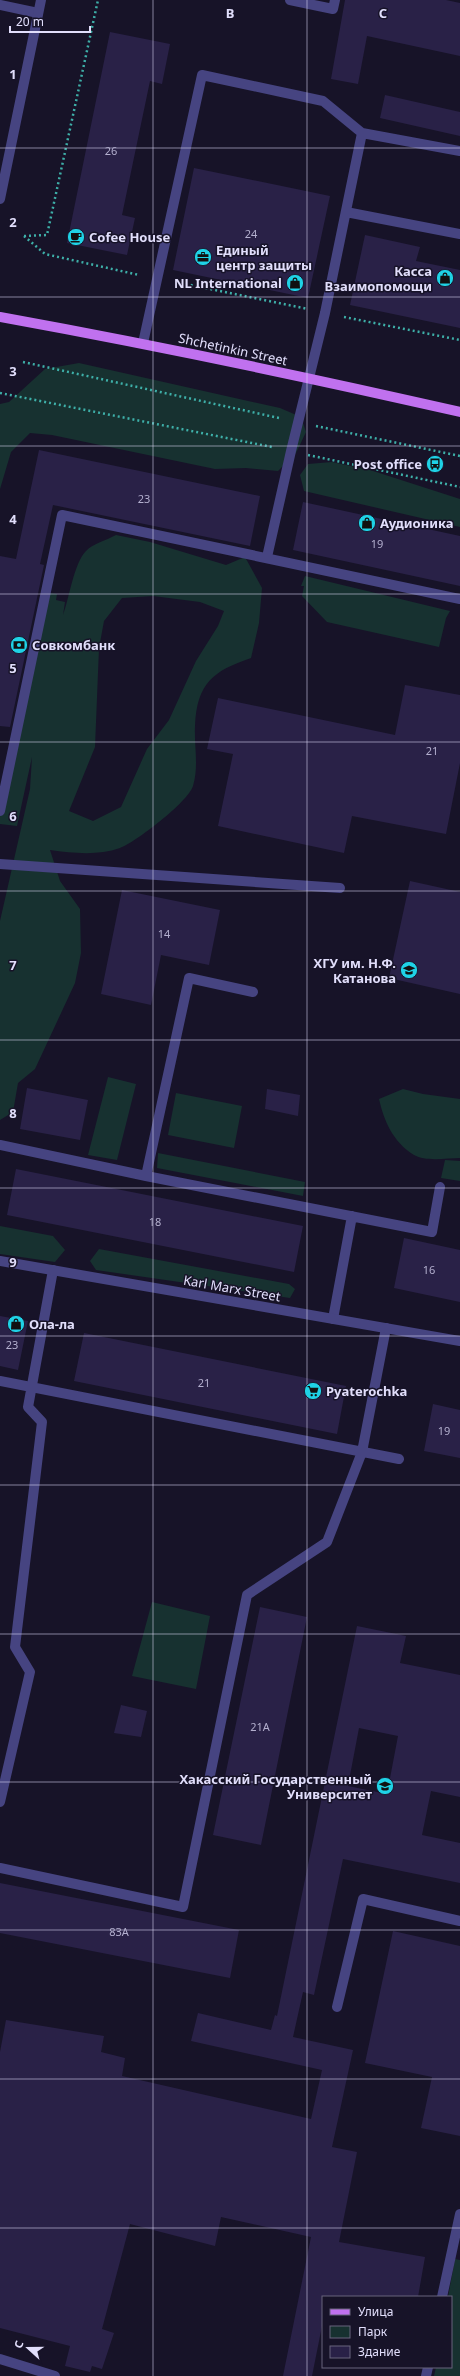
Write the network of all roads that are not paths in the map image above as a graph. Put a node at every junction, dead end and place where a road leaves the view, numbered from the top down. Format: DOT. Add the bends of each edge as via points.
graph roads {
  1 [pos="41,0"];
  2 [pos="290,0"];
  3 [pos="335,0"];
  4 [pos="0,5"];
  5 [pos="38,13"];
  6 [pos="362,133"];
  7 [pos="460,151"];
  8 [pos="0,199"];
  9 [pos="346,212"];
  10 [pos="460,234"];
  11 [pos="0,317"];
  12 [pos="143,343"];
  13 [pos="309,377"];
  14 [pos="460,412"];
  15 [pos="267,557"];
  16 [pos="460,599"];
  17 [pos="0,811"];
  18 [pos="0,864"];
  19 [pos="340,888"];
  20 [pos="253,992"];
  21 [pos="0,1145"];
  22 [pos="146,1176"];
  23 [pos="440,1187"];
  24 [pos="352,1216"];
  25 [pos="0,1261"];
  26 [pos="53,1270"];
  27 [pos="333,1319"];
  28 [pos="386,1328"];
  29 [pos="460,1341"];
  30 [pos="0,1381"];
  31 [pos="32,1387"];
  32 [pos="362,1452"];
  33 [pos="399,1459"];
  34 [pos="0,1802"];
  35 [pos="0,1868"];
  36 [pos="460,1921"];
  37 [pos="337,2007"];
  38 [pos="460,2214"];
  39 [pos="442,2296"];
  40 [pos="0,2359"];
  41 [pos="55,2376"];
  1 -- 5 [label="street"];
  2 -- 3 [label="street" via="333,9"];
  4 -- 5 [label="street"];
  5 -- 8 [label="street"];
  6 -- 7 [label="street"];
  6 -- 9 [label="street"];
  6 -- 12 [label="street" via="323,101 202,75"];
  9 -- 10 [label="street"];
  9 -- 13 [label="street" via="326,313"];
  11 -- 12 [label="main road, Shchetinkin Street"];
  12 -- 13 [label="main road, Shchetinkin Street"];
  13 -- 14 [label="main road, Shchetinkin Street"];
  13 -- 15 [label="street"];
  15 -- 16 [label="street"];
  15 -- 17 [label="street" via="62,515"];
  18 -- 19 [label="street"];
  20 -- 22 [label="street" via="189,978"];
  21 -- 22 [label="street"];
  22 -- 24 [label="street"];
  23 -- 24 [label="street" via="432,1232"];
  24 -- 27 [label="street"];
  25 -- 26 [label="street, Karl Marx Street"];
  26 -- 27 [label="street, Karl Marx Street"];
  26 -- 31 [label="street"];
  27 -- 28 [label="street, Karl Marx Street"];
  28 -- 29 [label="street, Karl Marx Street"];
  28 -- 32 [label="street"];
  30 -- 31 [label="street"];
  31 -- 32 [label="street"];
  31 -- 34 [label="street" via="28,1407 42,1422 15,1647 30,1672"];
  32 -- 33 [label="street"];
  32 -- 35 [label="street" via="327,1542 247,1594 183,1907"];
  36 -- 37 [label="street" via="363,1898"];
  38 -- 39 [label="street"];
  40 -- 41 [label="street"];
}
